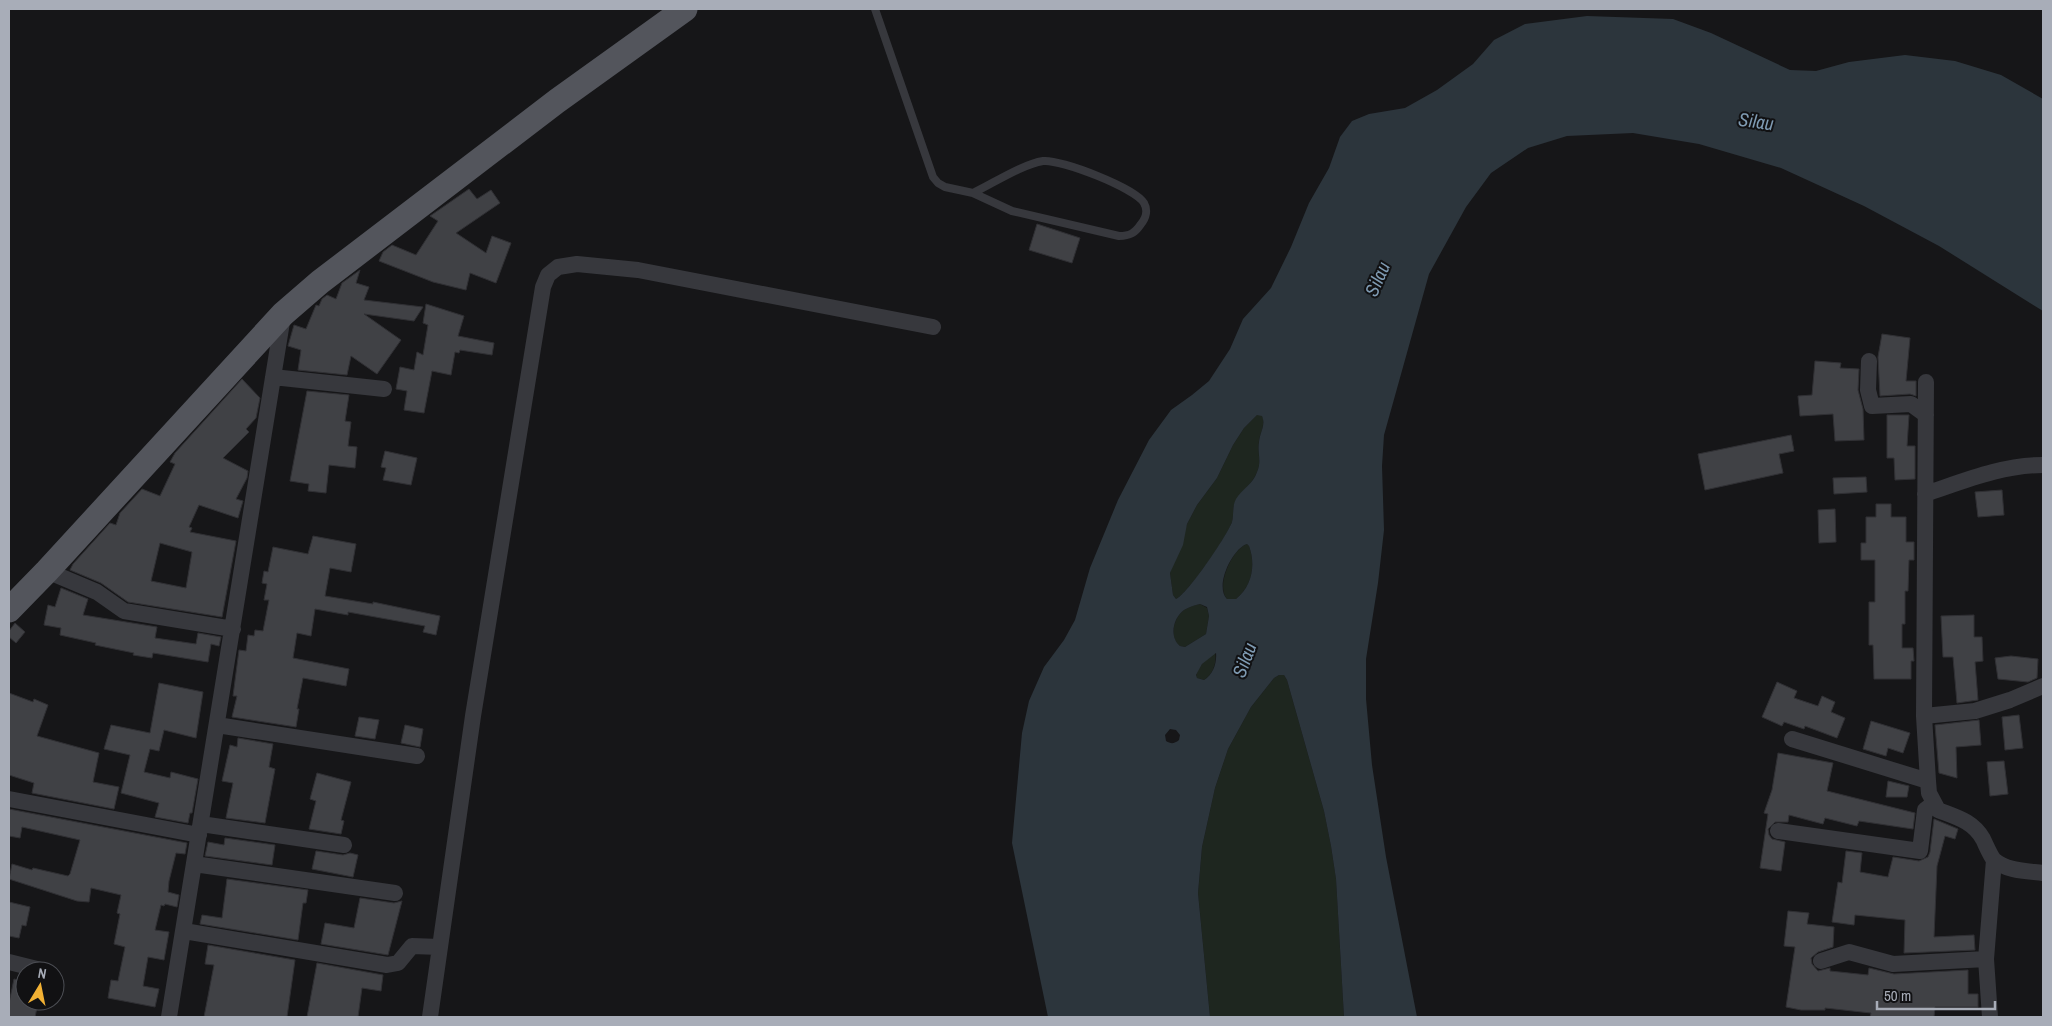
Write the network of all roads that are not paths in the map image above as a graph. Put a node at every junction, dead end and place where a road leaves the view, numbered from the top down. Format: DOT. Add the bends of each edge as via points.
graph roads {
  1 [pos="685,9"];
  2 [pos="875,9"];
  3 [pos="973,193"];
  4 [pos="283,314"];
  5 [pos="933,328"];
  6 [pos="1869,360"];
  7 [pos="273,377"];
  8 [pos="1926,382"];
  9 [pos="384,389"];
  10 [pos="1926,415"];
  11 [pos="2043,465"];
  12 [pos="1925,494"];
  13 [pos="47,571"];
  14 [pos="9,610"];
  15 [pos="233,629"];
  16 [pos="2043,686"];
  17 [pos="1924,716"];
  18 [pos="217,724"];
  19 [pos="1792,739"];
  20 [pos="417,756"];
  21 [pos="1928,781"];
  22 [pos="9,799"];
  23 [pos="1933,804"];
  24 [pos="200,829"];
  25 [pos="1778,831"];
  26 [pos="344,846"];
  27 [pos="1994,860"];
  28 [pos="194,864"];
  29 [pos="2043,873"];
  30 [pos="395,893"];
  31 [pos="184,931"];
  32 [pos="440,947"];
  33 [pos="1986,959"];
  34 [pos="1821,960"];
  35 [pos="172,1017"];
  36 [pos="430,1017"];
  37 [pos="1990,1017"];
  1 -- 4 [label="main road" via="557,100"];
  2 -- 3 [label="lane" via="933,176 945,187"];
  3 -- 3 [label="lane" via="1031,164 1056,161 1133,194 1145,205 1146,211 1136,231 1128,236 1119,236 1012,211"];
  4 -- 7 [label="street"];
  4 -- 13 [label="main road"];
  5 -- 32 [label="street" via="638,270 577,264 558,267 548,275 543,287 473,716"];
  6 -- 10 [label="street" via="1868,390 1872,406 1911,404"];
  7 -- 9 [label="street"];
  7 -- 15 [label="street"];
  8 -- 10 [label="street"];
  10 -- 12 [label="street"];
  11 -- 12 [label="street" via="1991,471"];
  12 -- 17 [label="street"];
  13 -- 14 [label="main road"];
  13 -- 15 [label="street" via="98,592 124,611"];
  15 -- 18 [label="street"];
  16 -- 17 [label="street" via="1975,711"];
  17 -- 21 [label="street"];
  18 -- 20 [label="street"];
  18 -- 24 [label="street"];
  19 -- 21 [label="street"];
  21 -- 23 [label="street"];
  22 -- 24 [label="street"];
  23 -- 25 [label="street" via="1925,810 1920,850"];
  23 -- 27 [label="street" via="1938,810 1974,826"];
  24 -- 26 [label="street"];
  24 -- 28 [label="street"];
  27 -- 29 [label="street" via="2018,870"];
  27 -- 33 [label="street"];
  28 -- 30 [label="street"];
  28 -- 31 [label="street"];
  31 -- 32 [label="street" via="387,965 398,963 412,946"];
  31 -- 35 [label="street"];
  32 -- 36 [label="street"];
  33 -- 34 [label="street" via="1893,964 1849,952"];
  33 -- 37 [label="street"];
}
